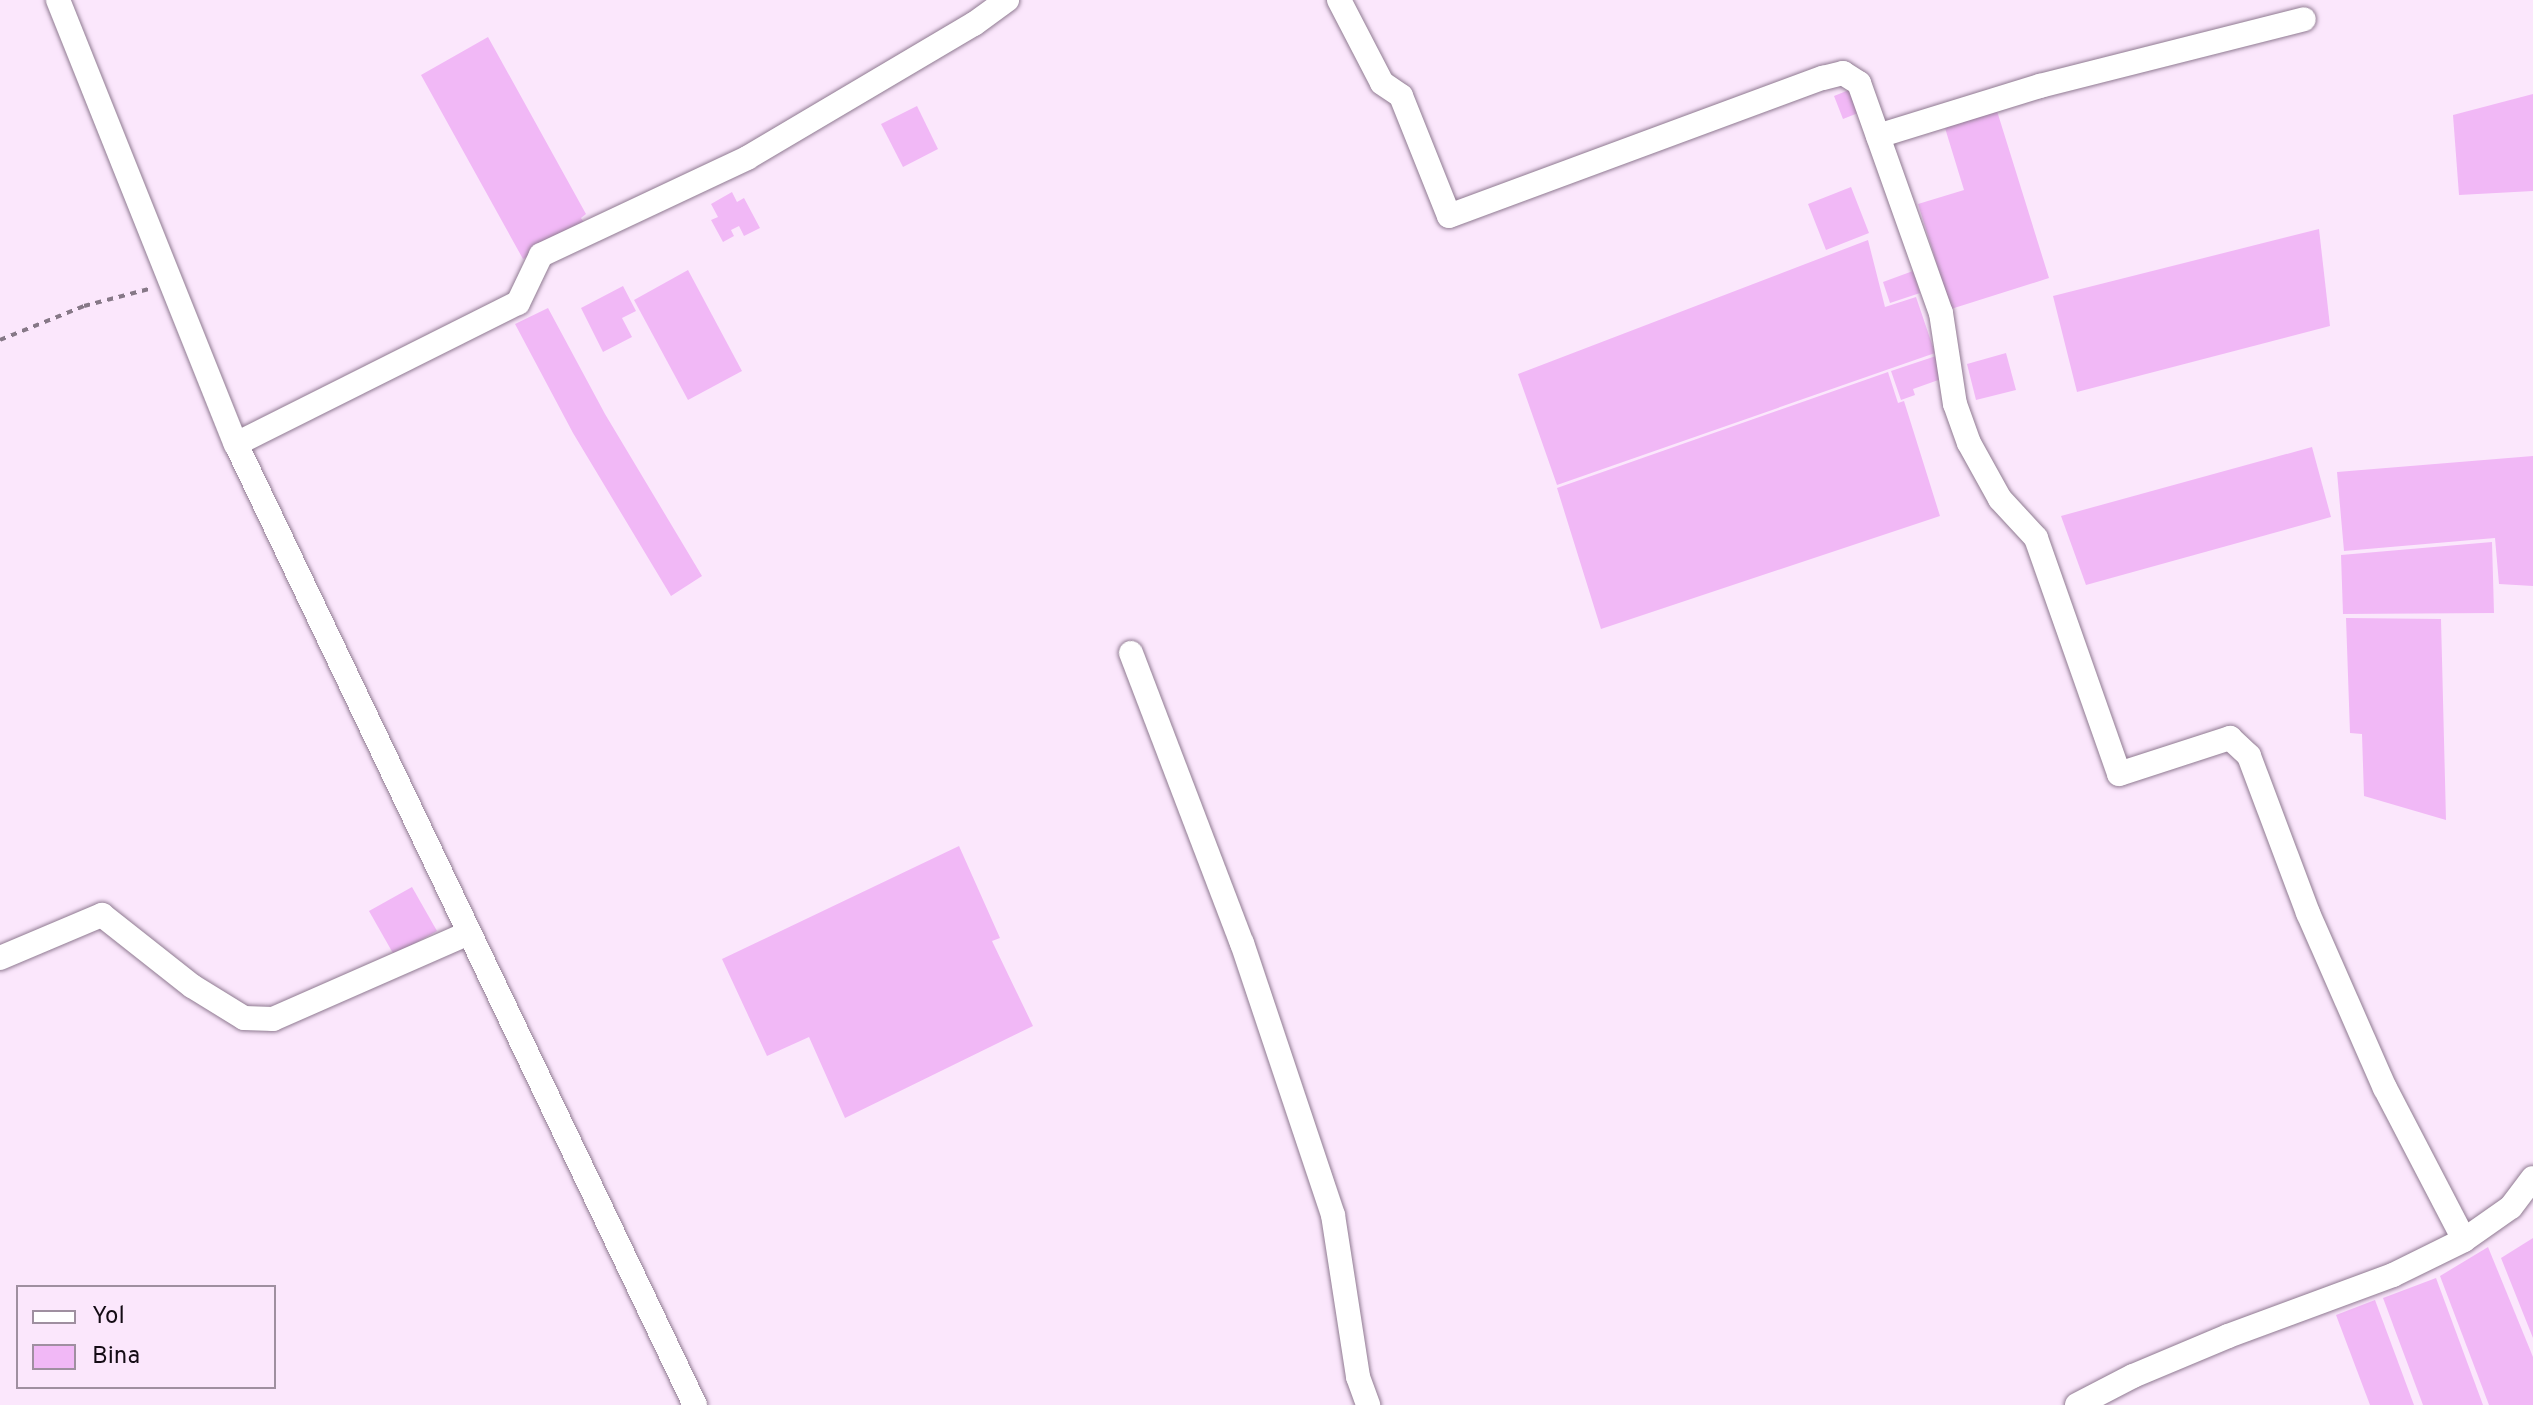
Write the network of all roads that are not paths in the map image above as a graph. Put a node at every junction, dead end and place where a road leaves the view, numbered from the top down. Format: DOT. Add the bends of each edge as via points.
graph roads {
  1 [pos="58,0"];
  2 [pos="1007,0"];
  3 [pos="1339,0"];
  4 [pos="2304,19"];
  5 [pos="1878,136"];
  6 [pos="236,444"];
  7 [pos="1131,653"];
  8 [pos="467,934"];
  9 [pos="0,958"];
  10 [pos="2533,1178"];
  11 [pos="2464,1240"];
  12 [pos="695,1405"];
  13 [pos="1368,1405"];
  14 [pos="2077,1405"];
  1 -- 6 [label="street"];
  2 -- 6 [label="street" via="747,158 541,255 518,303"];
  3 -- 5 [label="street" via="1382,83 1401,96 1449,216 1843,73 1859,83"];
  4 -- 5 [label="street" via="2040,86"];
  5 -- 11 [label="street" via="1941,313 1955,404 1969,443 2000,499 2036,538 2119,774 2230,738 2249,756 2308,913 2385,1088"];
  6 -- 8 [label="street"];
  7 -- 13 [label="street" via="1242,943 1333,1215 1358,1377"];
  8 -- 9 [label="street" via="273,1019 244,1018 192,986 102,915"];
  8 -- 12 [label="street"];
  10 -- 11 [label="street" via="2511,1207"];
  11 -- 14 [label="street" via="2393,1275 2160,1364"];
}
